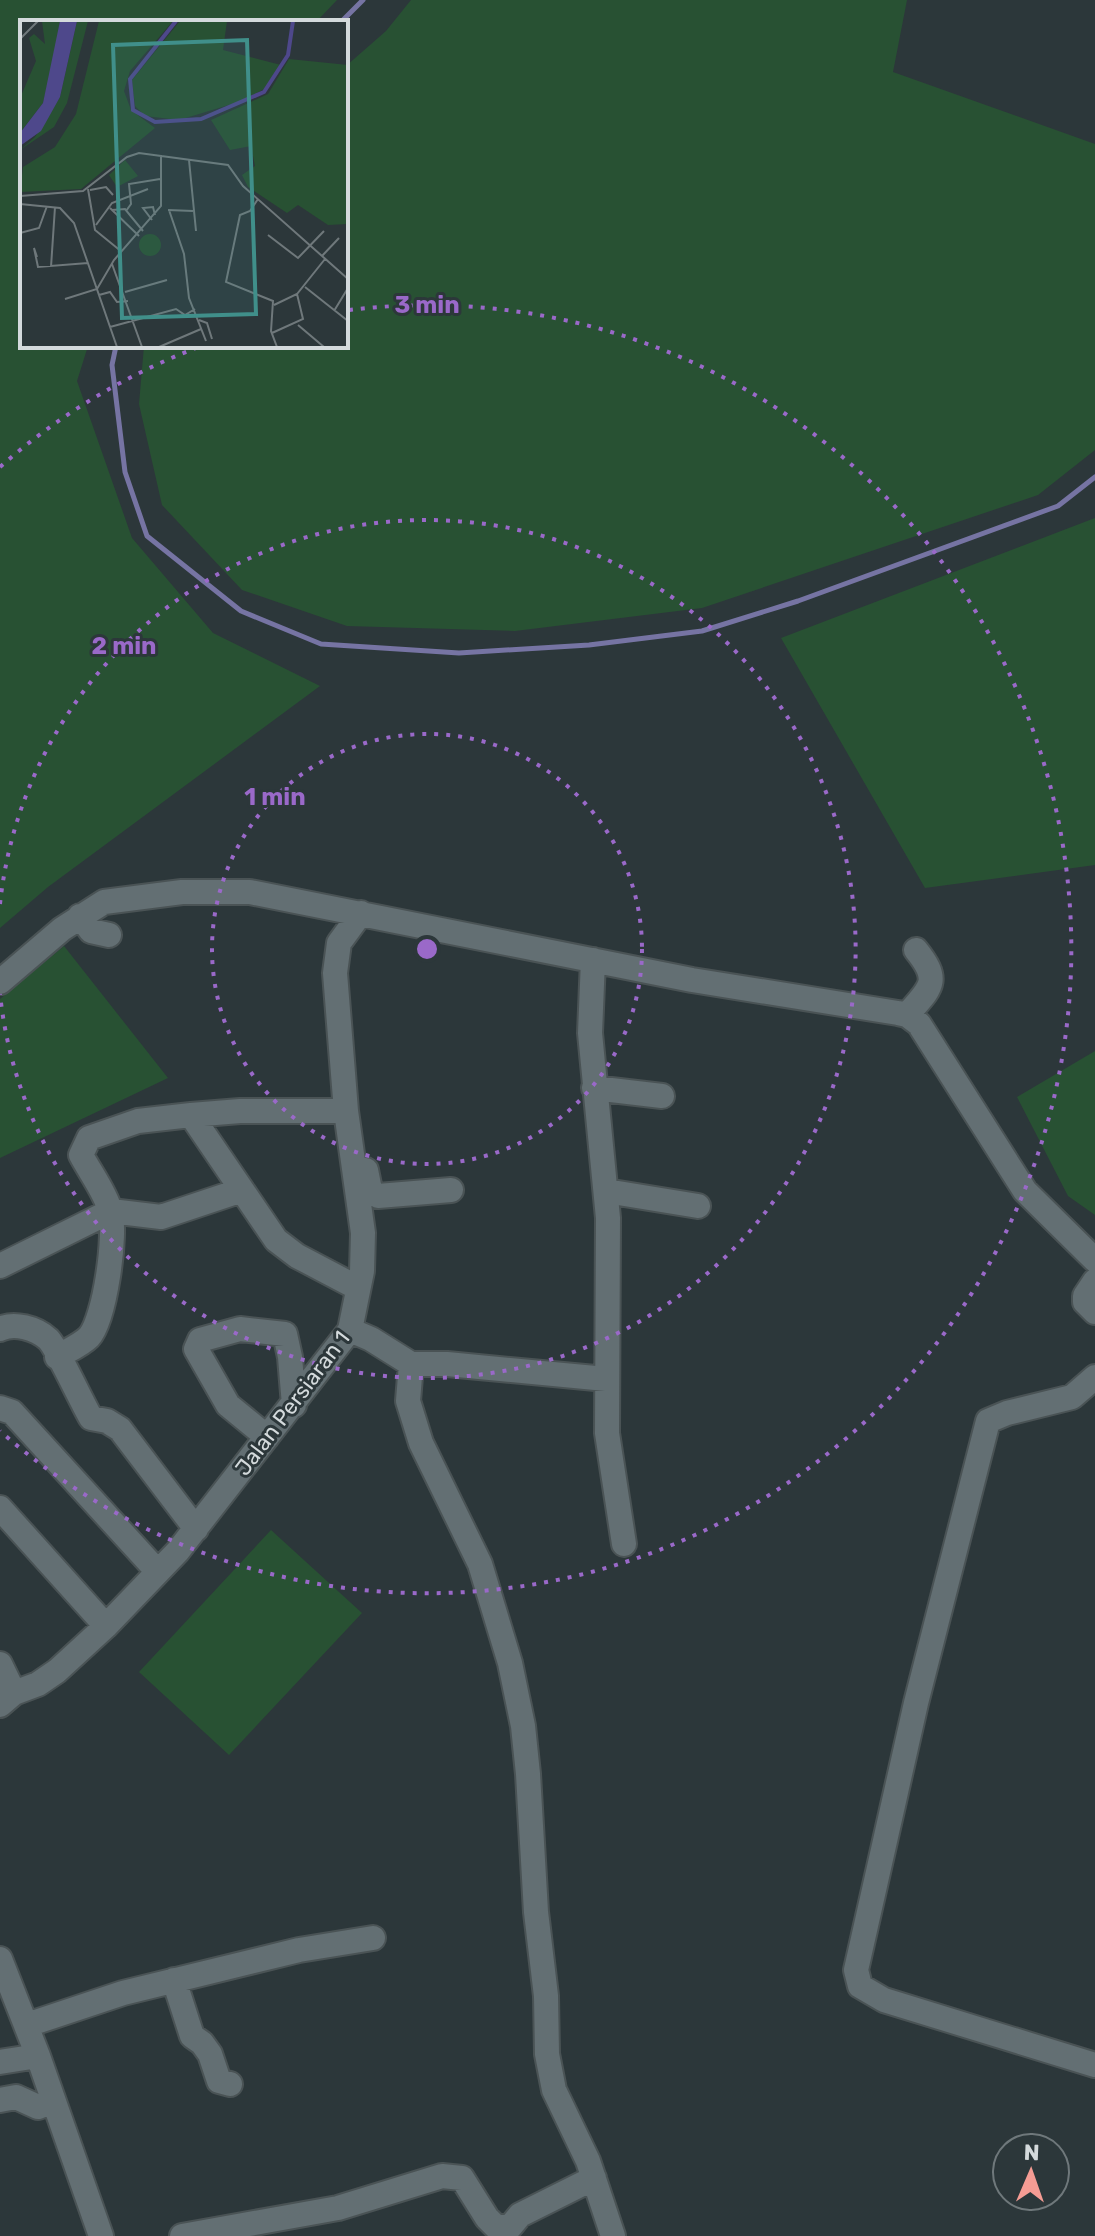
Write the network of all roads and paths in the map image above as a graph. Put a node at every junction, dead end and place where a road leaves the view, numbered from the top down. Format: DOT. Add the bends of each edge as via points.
graph roads {
  1 [pos="361,913"];
  2 [pos="80,916"];
  3 [pos="109,935"];
  4 [pos="916,950"];
  5 [pos="593,960"];
  6 [pos="0,982"];
  7 [pos="907,1015"];
  8 [pos="594,1088"];
  9 [pos="662,1096"];
  10 [pos="346,1111"];
  11 [pos="191,1115"];
  12 [pos="361,1170"];
  13 [pos="242,1190"];
  14 [pos="451,1190"];
  15 [pos="606,1191"];
  16 [pos="698,1206"];
  17 [pos="111,1211"];
  18 [pos="1095,1260"];
  19 [pos="0,1266"];
  20 [pos="1095,1281"];
  21 [pos="358,1288"];
  22 [pos="1095,1312"];
  23 [pos="0,1329"];
  24 [pos="350,1330"];
  25 [pos="57,1357"];
  26 [pos="411,1364"];
  27 [pos="1095,1377"];
  28 [pos="606,1379"];
  29 [pos="294,1405"];
  30 [pos="0,1408"];
  31 [pos="267,1437"];
  32 [pos="0,1508"];
  33 [pos="196,1529"];
  34 [pos="624,1544"];
  35 [pos="158,1572"];
  36 [pos="106,1626"];
  37 [pos="0,1664"];
  38 [pos="7,1699"];
  39 [pos="373,1938"];
  40 [pos="0,1959"];
  41 [pos="174,1980"];
  42 [pos="27,2025"];
  43 [pos="38,2056"];
  44 [pos="0,2062"];
  45 [pos="1095,2065"];
  46 [pos="230,2084"];
  47 [pos="51,2094"];
  48 [pos="0,2100"];
  49 [pos="594,2178"];
  50 [pos="101,2236"];
  51 [pos="182,2236"];
  52 [pos="613,2236"];
  1 -- 2 [label="street" via="250,892 182,892 104,902"];
  1 -- 5 [label="street"];
  1 -- 10 [label="street, Jalan Persiaran 1" via="339,943 335,973"];
  2 -- 3 [label="street" via="91,931"];
  2 -- 6 [label="street"];
  4 -- 7 [label="street" via="932,983"];
  5 -- 7 [label="street"];
  5 -- 8 [label="street"];
  7 -- 18 [label="street" via="919,1024 1025,1191"];
  8 -- 9 [label="street"];
  8 -- 15 [label="street"];
  10 -- 11 [label="street"];
  10 -- 12 [label="street, Jalan Persiaran 1"];
  11 -- 13 [label="street"];
  11 -- 17 [label="street" via="138,1121 89,1138 81,1155"];
  12 -- 14 [label="street" via="378,1196"];
  12 -- 21 [label="street, Jalan Persiaran 1"];
  13 -- 17 [label="street" via="161,1217"];
  13 -- 21 [label="street" via="276,1240"];
  15 -- 16 [label="street"];
  15 -- 28 [label="street"];
  17 -- 19 [label="street"];
  17 -- 25 [label="street" via="98,1323 88,1338"];
  20 -- 22 [label="street" via="1085,1296"];
  21 -- 24 [label="street, Jalan Persiaran 1"];
  23 -- 25 [label="street" via="28,1329 49,1340"];
  24 -- 26 [label="street"];
  24 -- 29 [label="street, Jalan Persiaran 1"];
  25 -- 33 [label="street" via="91,1418 120,1429"];
  26 -- 28 [label="street"];
  26 -- 49 [label="street" via="408,1401 417,1429 480,1564 510,1663 528,1774 547,2054 554,2090"];
  27 -- 45 [label="street" via="1072,1397 988,1421 916,1703 856,1970 860,1986 884,2000"];
  28 -- 34 [label="street" via="607,1433"];
  29 -- 31 [label="street, Jalan Persiaran 1"];
  29 -- 31 [label="street" via="285,1334 240,1329 200,1340 196,1349 202,1363 228,1405"];
  30 -- 35 [label="street" via="12,1412"];
  31 -- 33 [label="street, Jalan Persiaran 1"];
  32 -- 36 [label="street"];
  33 -- 35 [label="street, Jalan Persiaran 1"];
  35 -- 36 [label="street, Jalan Persiaran 1"];
  36 -- 38 [label="street, Jalan Persiaran 1" via="57,1671"];
  37 -- 38 [label="street"];
  39 -- 41 [label="street"];
  40 -- 42 [label="street"];
  41 -- 42 [label="street"];
  41 -- 46 [label="street" via="192,2036 210,2054 219,2081"];
  42 -- 43 [label="street"];
  43 -- 44 [label="street"];
  43 -- 47 [label="street"];
  47 -- 48 [label="street" via="48,2103 38,2107 16,2097"];
  47 -- 50 [label="street"];
  49 -- 51 [label="street" via="520,2215 510,2227 496,2227 487,2218 462,2178 442,2176 338,2208"];
  49 -- 52 [label="street"];
}
